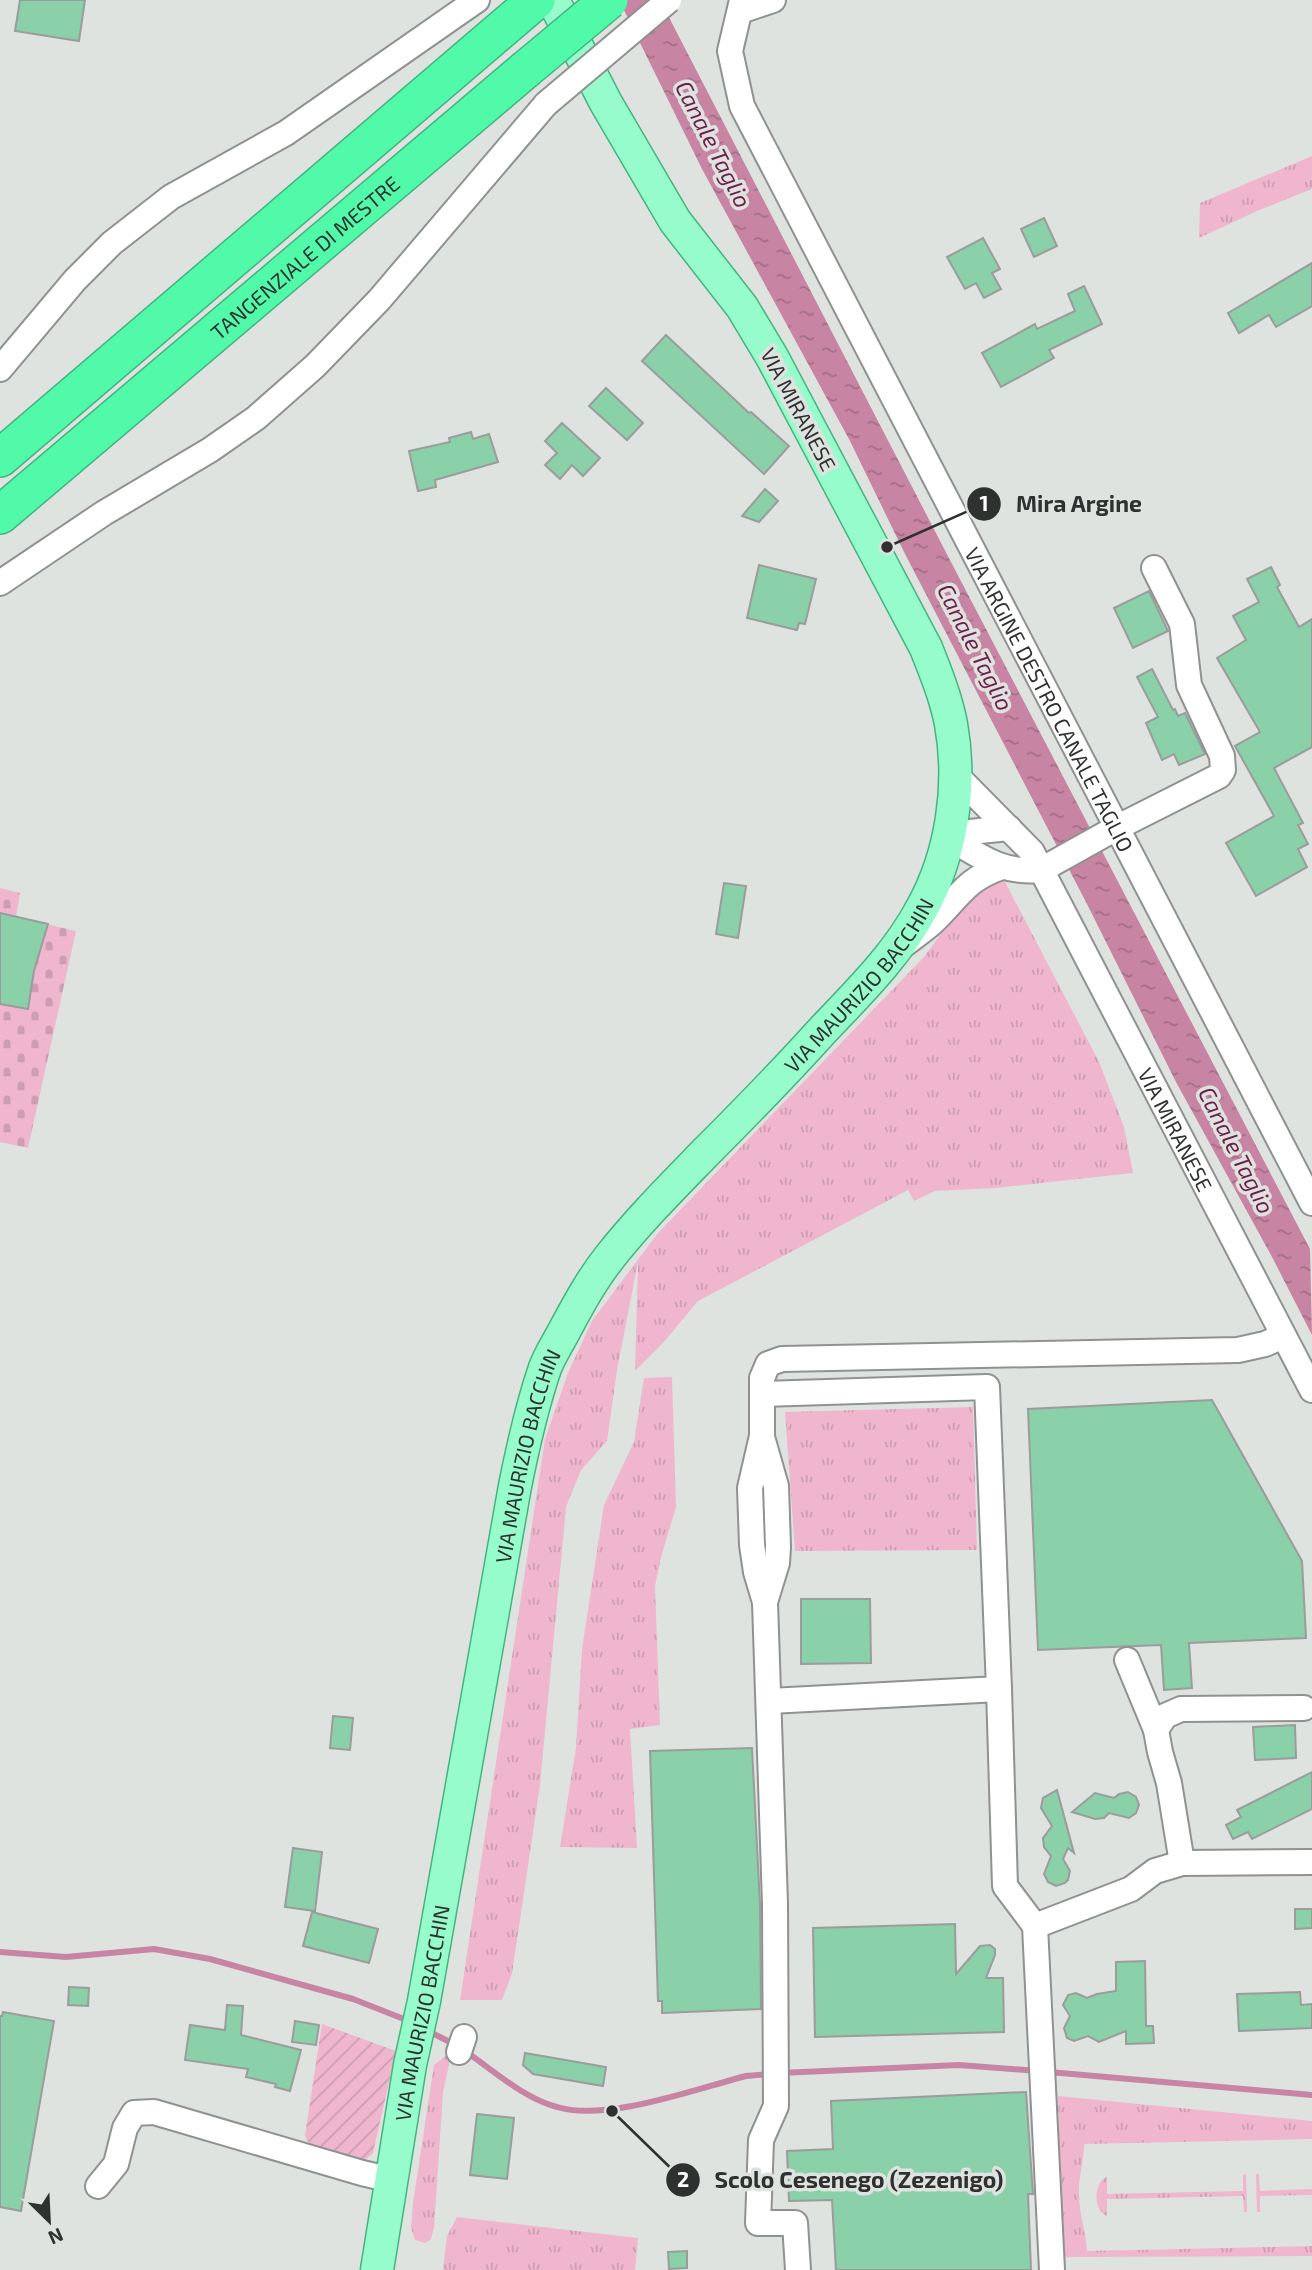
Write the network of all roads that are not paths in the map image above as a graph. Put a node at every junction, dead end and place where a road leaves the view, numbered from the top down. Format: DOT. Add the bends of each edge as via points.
graph roads {
  1 [pos="477,0"];
  2 [pos="536,0"];
  3 [pos="553,0"];
  4 [pos="609,0"];
  5 [pos="670,0"];
  6 [pos="773,0"];
  7 [pos="741,6"];
  8 [pos="0,369"];
  9 [pos="0,458"];
  10 [pos="0,515"];
  11 [pos="1154,568"];
  12 [pos="0,583"];
  13 [pos="955,774"];
  14 [pos="1009,828"];
  15 [pos="1110,832"];
  16 [pos="949,838"];
  17 [pos="1047,866"];
  18 [pos="1002,867"];
  19 [pos="889,956"];
  20 [pos="1312,1203"];
  21 [pos="1283,1336"];
  22 [pos="1312,1390"];
  23 [pos="762,1394"];
  24 [pos="1128,1660"];
  25 [pos="999,1689"];
  26 [pos="770,1700"];
  27 [pos="1304,1708"];
  28 [pos="1156,1730"];
  29 [pos="1312,1862"];
  30 [pos="1182,1863"];
  31 [pos="1035,1926"];
  32 [pos="392,2180"];
  33 [pos="98,2186"];
  34 [pos="377,2270"];
  35 [pos="799,2270"];
  36 [pos="1052,2270"];
  1 -- 8 [label="street" via="305,121 161,204 75,280"];
  2 -- 9 [label="highway"];
  3 -- 13 [label="main road, VIA MIRANESE" via="675,221 742,307 772,357 926,648 950,721"];
  4 -- 10 [label="highway, TANGENZIALE DI MESTRE, bridge"];
  5 -- 12 [label="street, bridge" via="546,104 379,300 256,418"];
  6 -- 7 [label="street"];
  7 -- 15 [label="street, VIA ARGINE DESTRO CANALE TAGLIO" via="730,51 742,106"];
  11 -- 15 [label="street" via="1182,624 1189,685 1223,756 1223,770"];
  13 -- 14 [label="street, VIA MIRANESE"];
  13 -- 16 [label="main road, VIA MAURIZIO BACCHIN"];
  14 -- 16 [label="street"];
  14 -- 17 [label="street, VIA MIRANESE"];
  15 -- 17 [label="street"];
  15 -- 20 [label="street, VIA ARGINE DESTRO CANALE TAGLIO"];
  16 -- 18 [label="street"];
  16 -- 19 [label="main road, VIA MAURIZIO BACCHIN" via="922,910"];
  17 -- 18 [label="street" via="1028,871"];
  17 -- 21 [label="street, VIA MIRANESE"];
  18 -- 19 [label="street" via="976,878 933,922"];
  19 -- 32 [label="main road, VIA MAURIZIO BACCHIN" via="648,1212 600,1271 546,1365 515,1486"];
  21 -- 22 [label="street, VIA MIRANESE"];
  21 -- 23 [label="street" via="1238,1350 782,1359 768,1364"];
  23 -- 25 [label="street" via="987,1387"];
  23 -- 26 [label="street" via="762,1436 750,1488 752,1545 765,1602"];
  24 -- 28 [label="street"];
  25 -- 26 [label="street"];
  25 -- 31 [label="street" via="1005,1886"];
  26 -- 35 [label="street" via="776,2106 761,2140 758,2223 795,2223"];
  27 -- 28 [label="street" via="1181,1709 1165,1716"];
  28 -- 30 [label="street"];
  29 -- 30 [label="street"];
  30 -- 31 [label="street" via="1155,1871 1131,1889"];
  31 -- 36 [label="street"];
  32 -- 33 [label="street" via="154,2112 134,2113 116,2164"];
  32 -- 34 [label="main road, VIA MAURIZIO BACCHIN"];
}
